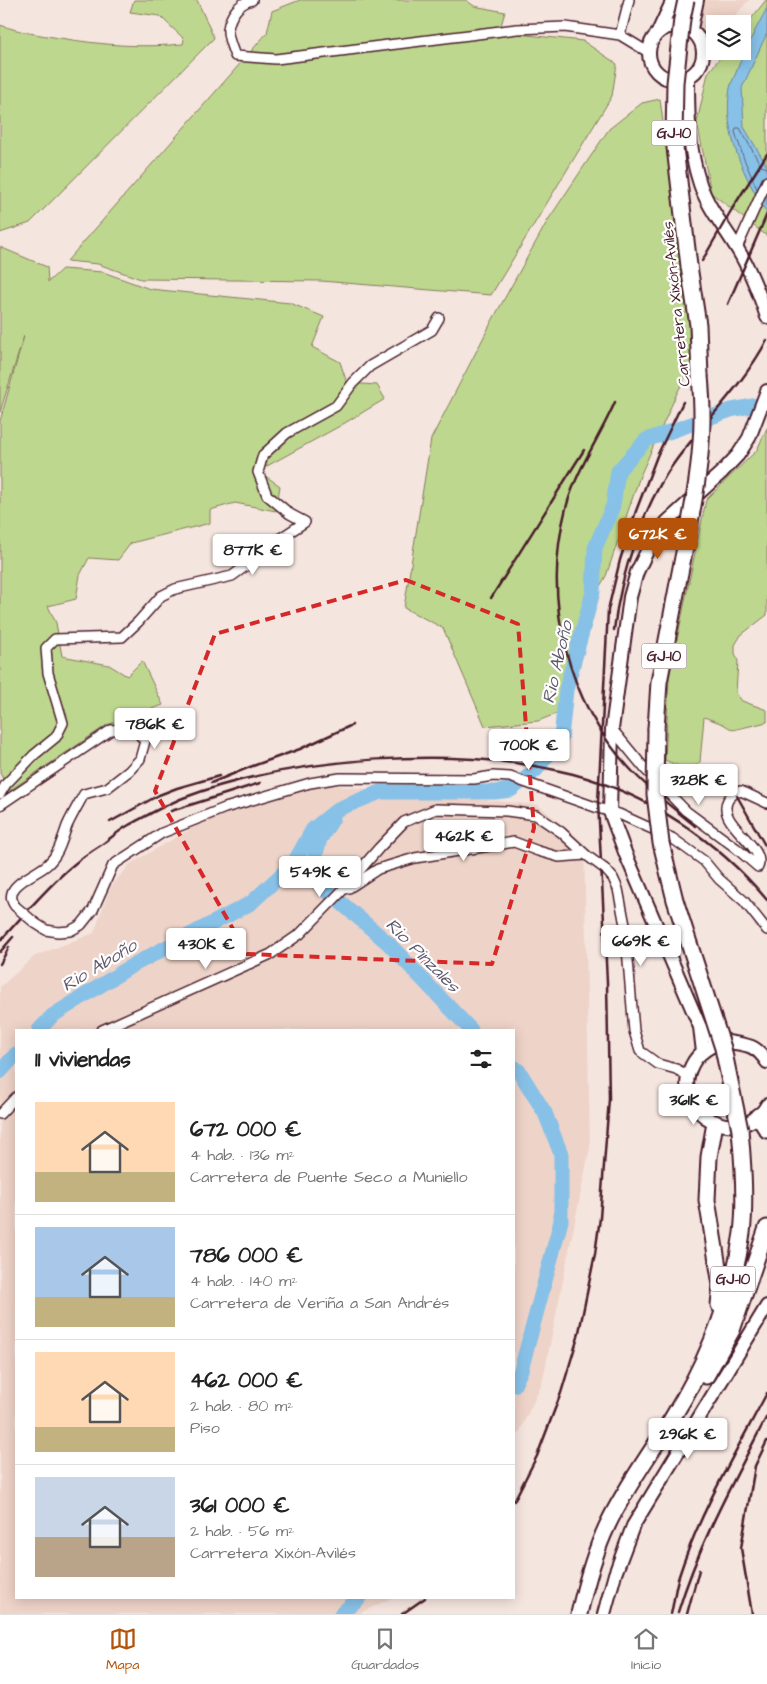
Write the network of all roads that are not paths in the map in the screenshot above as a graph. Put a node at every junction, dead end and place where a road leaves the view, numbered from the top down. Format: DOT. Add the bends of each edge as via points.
graph roads {
  1 [pos="252,0"];
  2 [pos="629,0"];
  3 [pos="673,0"];
  4 [pos="686,0"];
  5 [pos="697,0"];
  6 [pos="660,30"];
  7 [pos="691,30"];
  8 [pos="620,35"];
  9 [pos="648,52"];
  10 [pos="688,77"];
  11 [pos="767,181"];
  12 [pos="737,248"];
  13 [pos="767,317"];
  14 [pos="439,318"];
  15 [pos="767,392"];
  16 [pos="612,729"];
  17 [pos="0,794"];
  18 [pos="767,803"];
  19 [pos="0,805"];
  20 [pos="610,812"];
  21 [pos="586,855"];
  22 [pos="340,893"];
  23 [pos="767,930"];
  24 [pos="700,1027"];
  25 [pos="104,1029"];
  26 [pos="725,1040"];
  27 [pos="703,1052"];
  28 [pos="767,1062"];
  29 [pos="690,1072"];
  30 [pos="15,1098"];
  31 [pos="763,1111"];
  32 [pos="0,1114"];
  33 [pos="715,1124"];
  34 [pos="767,1130"];
  35 [pos="767,1228"];
  36 [pos="767,1306"];
  37 [pos="674,1416"];
  38 [pos="656,1443"];
  39 [pos="579,1614"];
  40 [pos="604,1614"];
  1 -- 8 [label="street" via="244,2 236,10 227,30 234,56 276,59 517,29 565,27"];
  2 -- 8 [label="street"];
  3 -- 6 [label="street"];
  4 -- 37 [label="highway, Carretera Xixón-Avilés / GJ-10, bridge" via="675,83 674,139 698,324 701,442 696,490 659,682 655,794 661,843 675,900 723,1048 740,1130 743,1166 742,1232 731,1288 701,1366"];
  5 -- 7 [label="street"];
  6 -- 7 [label="street" via="675,25"];
  6 -- 9 [label="street"];
  7 -- 10 [label="street" via="699,38 703,54 697,70"];
  8 -- 9 [label="street"];
  9 -- 10 [label="street" via="654,70 661,76 670,80"];
  10 -- 12 [label="street" via="688,129 700,184"];
  11 -- 12 [label="street"];
  12 -- 13 [label="street" via="759,291"];
  14 -- 17 [label="street" via="432,330 370,366 336,406 287,433 263,455 258,472 267,495 305,522 264,549 232,576 175,589 161,596 122,637 55,639 46,648 48,674 63,723 56,737 34,755"];
  15 -- 16 [label="street" via="757,421 738,455 667,522 649,547 637,572 630,597"];
  16 -- 18 [label="street" via="686,811 758,867 759,854 734,824 726,806 730,798 741,791"];
  16 -- 20 [label="street"];
  19 -- 20 [label="street, bridge" via="111,730 134,728 145,741 140,759 129,771 108,788 84,794 60,848 47,866 16,884 11,891 10,899 15,906 46,930 58,932 70,931 81,925 93,910 113,865 162,833 225,808 310,783 340,778 510,777"];
  20 -- 23 [label="street" via="643,824 691,850 744,901"];
  20 -- 24 [label="street"];
  21 -- 22 [label="street" via="558,857 514,842 505,843 415,858 378,868"];
  21 -- 22 [label="street" via="536,815 507,810 436,809 404,822"];
  21 -- 29 [label="street, bridge" via="605,869 618,889 625,925 634,1031 640,1050 658,1064"];
  22 -- 25 [label="street" via="317,919 271,954"];
  24 -- 26 [label="street" via="710,1036"];
  24 -- 27 [label="street"];
  26 -- 27 [label="street"];
  26 -- 28 [label="street" via="744,1043 757,1050"];
  27 -- 29 [label="street"];
  29 -- 33 [label="street" via="689,1093 694,1105"];
  30 -- 32 [label="street"];
  31 -- 33 [label="street" via="745,1124"];
  31 -- 34 [label="highway"];
  33 -- 38 [label="highway" via="709,1157 707,1200 721,1285 719,1306 710,1332 662,1422"];
  35 -- 37 [label="highway" via="732,1330 693,1397"];
  36 -- 40 [label="street" via="633,1526 614,1574"];
  37 -- 38 [label="highway, GJ-10"];
  38 -- 39 [label="highway, GJ-10" via="609,1522 588,1574"];
}
